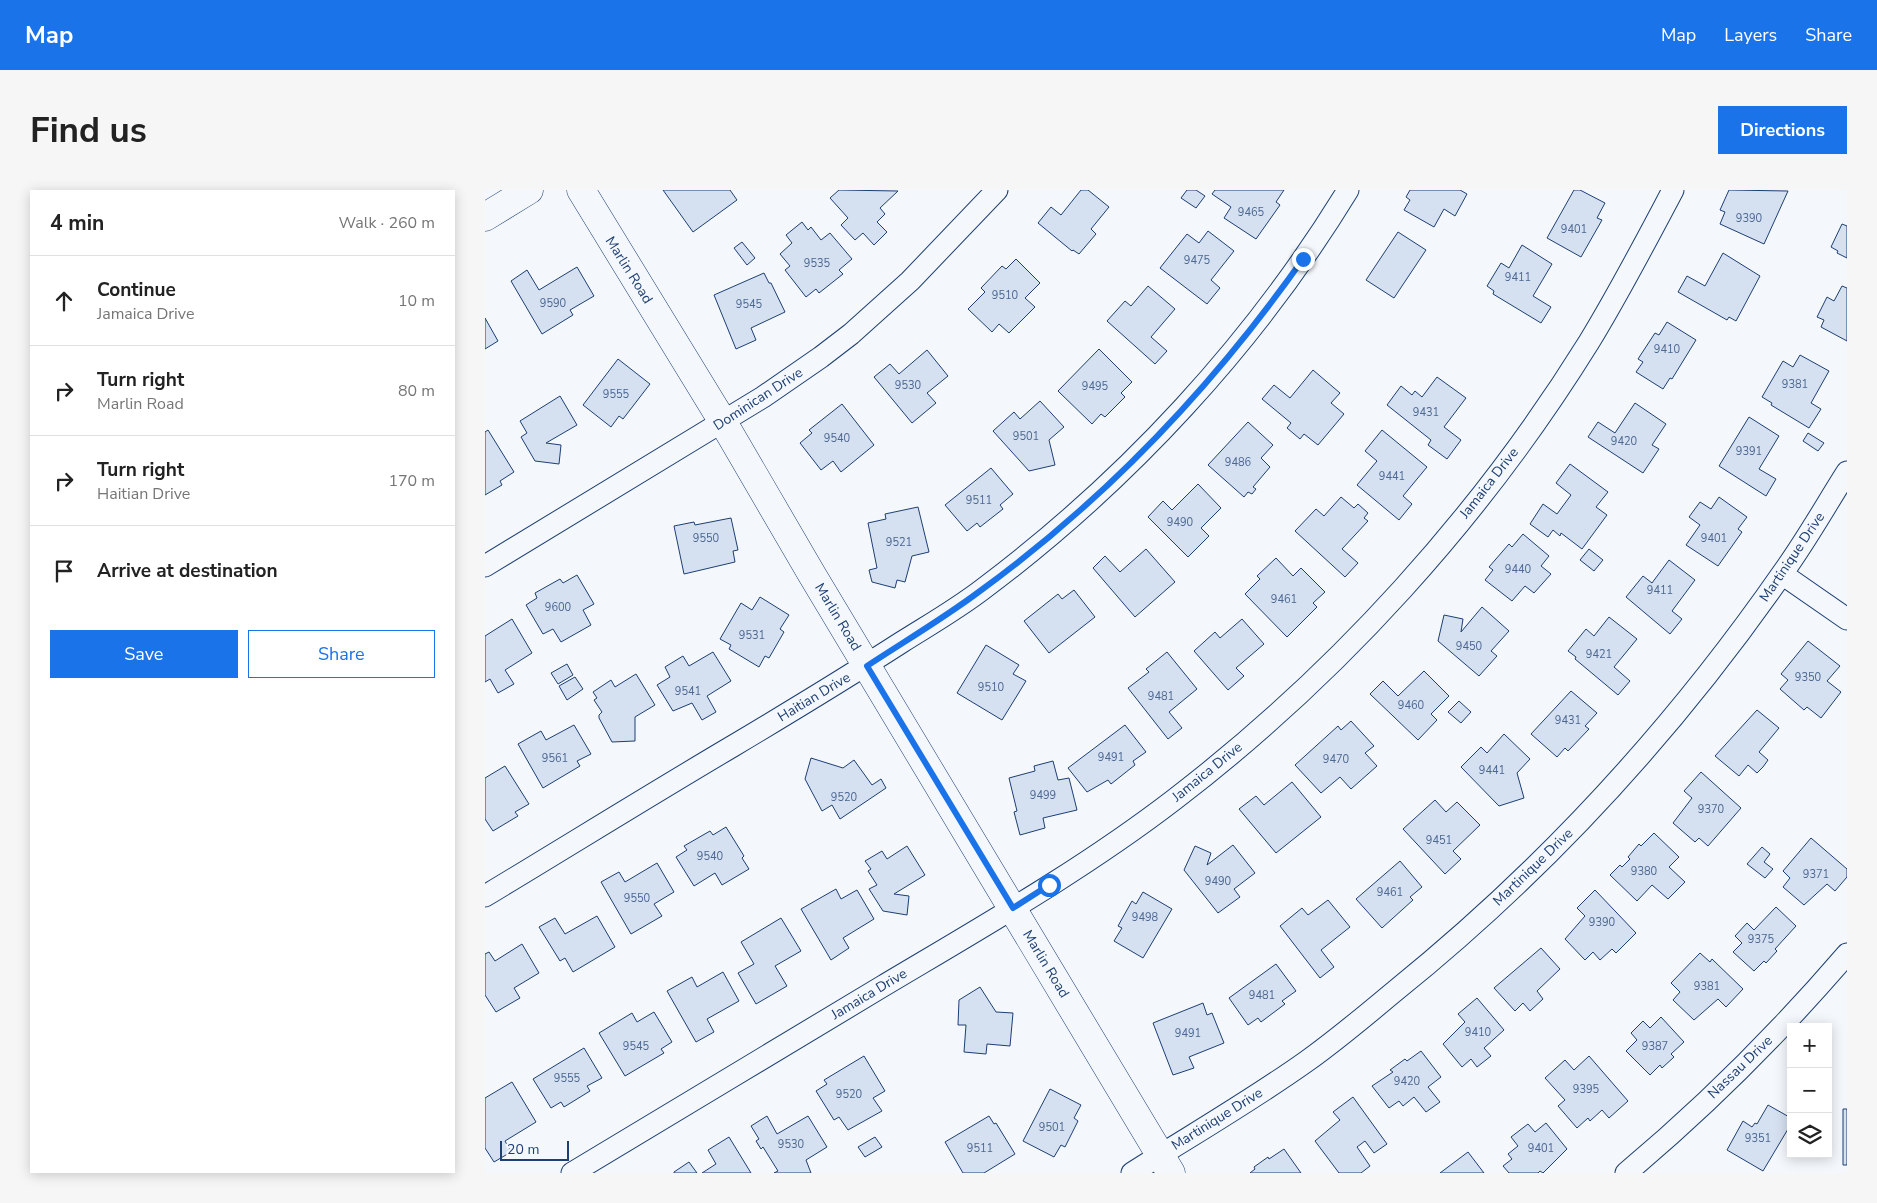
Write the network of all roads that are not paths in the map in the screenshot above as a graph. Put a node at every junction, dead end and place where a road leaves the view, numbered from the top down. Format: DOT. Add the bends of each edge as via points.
graph roads {
  1 [pos="529,190"];
  2 [pos="581,190"];
  3 [pos="997,190"];
  4 [pos="1348,190"];
  5 [pos="1673,190"];
  6 [pos="485,217"];
  7 [pos="723,422"];
  8 [pos="1847,472"];
  9 [pos="485,566"];
  10 [pos="1782,574"];
  11 [pos="1847,619"];
  12 [pos="867,666"];
  13 [pos="485,896"];
  14 [pos="1013,908"];
  15 [pos="1847,954"];
  16 [pos="1166,1164"];
  17 [pos="1649,1166"];
  18 [pos="572,1173"];
  19 [pos="1132,1173"];
  20 [pos="1626,1173"];
  1 -- 6 [label="street"];
  2 -- 7 [label="street, Marlin Road"];
  3 -- 7 [label="street, Dominican Drive" via="930,261 851,334 795,376"];
  4 -- 12 [label="street, Haitian Drive" via="1298,266 1245,336 1145,448 1071,517 1001,575"];
  5 -- 14 [label="street, Jamaica Drive" via="1590,340 1539,418 1451,531 1378,615 1301,692 1199,780 1148,819"];
  7 -- 9 [label="street, Dominican Drive"];
  7 -- 12 [label="street, Marlin Road"];
  8 -- 10 [label="street, Martinique Drive"];
  10 -- 11 [label="street"];
  10 -- 16 [label="street, Martinique Drive" via="1639,757 1578,823 1479,920 1309,1060"];
  12 -- 13 [label="street, Haitian Drive"];
  12 -- 14 [label="street, Marlin Road"];
  14 -- 16 [label="street, Marlin Road"];
  14 -- 18 [label="street, Jamaica Drive"];
  15 -- 17 [label="street, Nassau Drive"];
  16 -- 19 [label="street, Martinique Drive"];
  17 -- 20 [label="street, Nassau Drive"];
}
